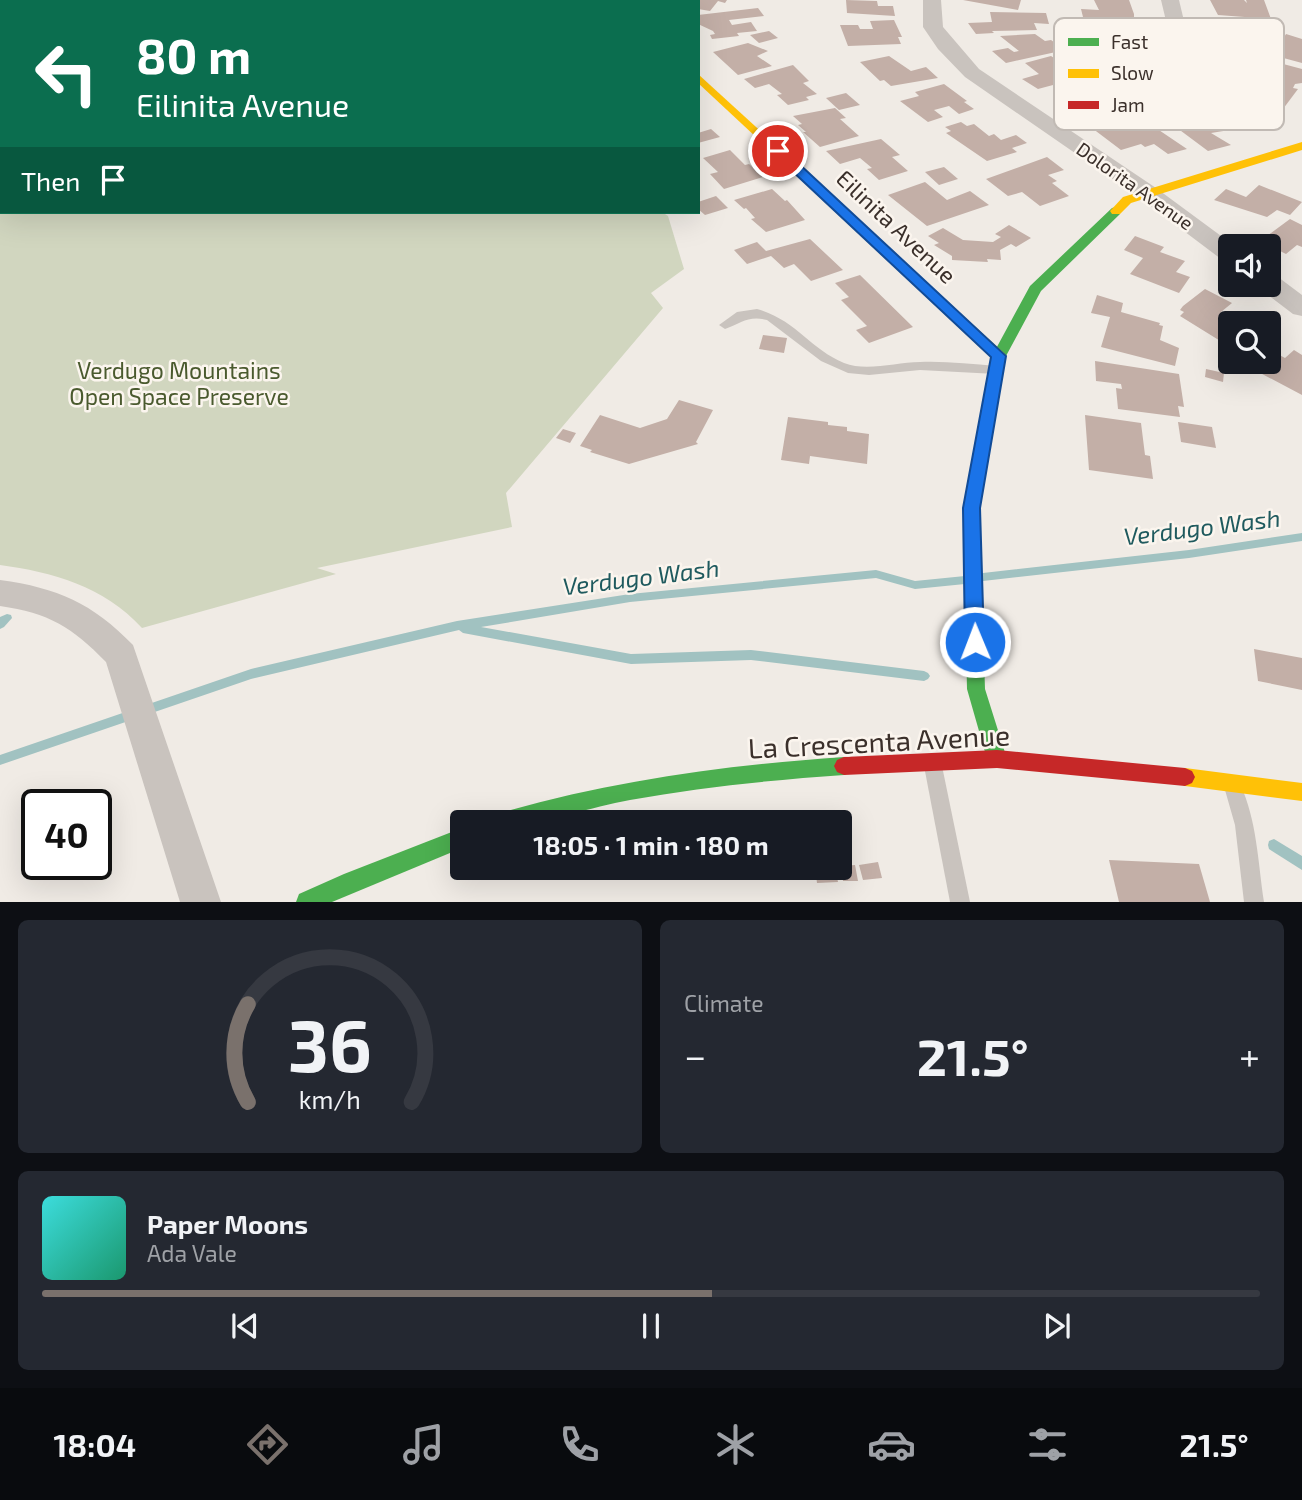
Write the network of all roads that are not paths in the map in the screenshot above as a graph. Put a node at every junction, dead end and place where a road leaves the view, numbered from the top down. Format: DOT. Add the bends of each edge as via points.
graph roads {
  1 [pos="932,0"];
  2 [pos="1170,0"];
  3 [pos="1173,18"];
  4 [pos="700,79"];
  5 [pos="1054,129"];
  6 [pos="1056,130"];
  7 [pos="1302,146"];
  8 [pos="1148,193"];
  9 [pos="1218,245"];
  10 [pos="1281,292"];
  11 [pos="1302,308"];
  12 [pos="724,325"];
  13 [pos="997,363"];
  14 [pos="0,593"];
  15 [pos="997,759"];
  16 [pos="932,761"];
  17 [pos="1231,781"];
  18 [pos="1302,792"];
  19 [pos="539,810"];
  20 [pos="450,843"];
  21 [pos="201,901"];
  22 [pos="307,901"];
  23 [pos="960,901"];
  24 [pos="1254,901"];
  1 -- 5 [label="street, Dolorita Avenue" via="933,27 945,45 972,73"];
  2 -- 3 [label="street"];
  4 -- 13 [label="street, Eilinita Avenue"];
  6 -- 8 [label="street, Dolorita Avenue"];
  7 -- 8 [label="street"];
  8 -- 9 [label="street, Dolorita Avenue"];
  8 -- 13 [label="street" via="1127,200 1035,289"];
  10 -- 11 [label="street"];
  12 -- 13 [label="lane" via="739,313 771,318 840,367 858,370"];
  13 -- 15 [label="street" via="971,508 976,689"];
  14 -- 21 [label="street" via="43,599 66,608 95,627 121,655"];
  15 -- 16 [label="street, La Crescenta Avenue"];
  15 -- 17 [label="street, La Crescenta Avenue"];
  16 -- 19 [label="street, La Crescenta Avenue" via="758,773 634,789"];
  16 -- 23 [label="lane"];
  17 -- 18 [label="street, La Crescenta Avenue"];
  17 -- 24 [label="lane" via="1244,825"];
  20 -- 22 [label="street"];
}
